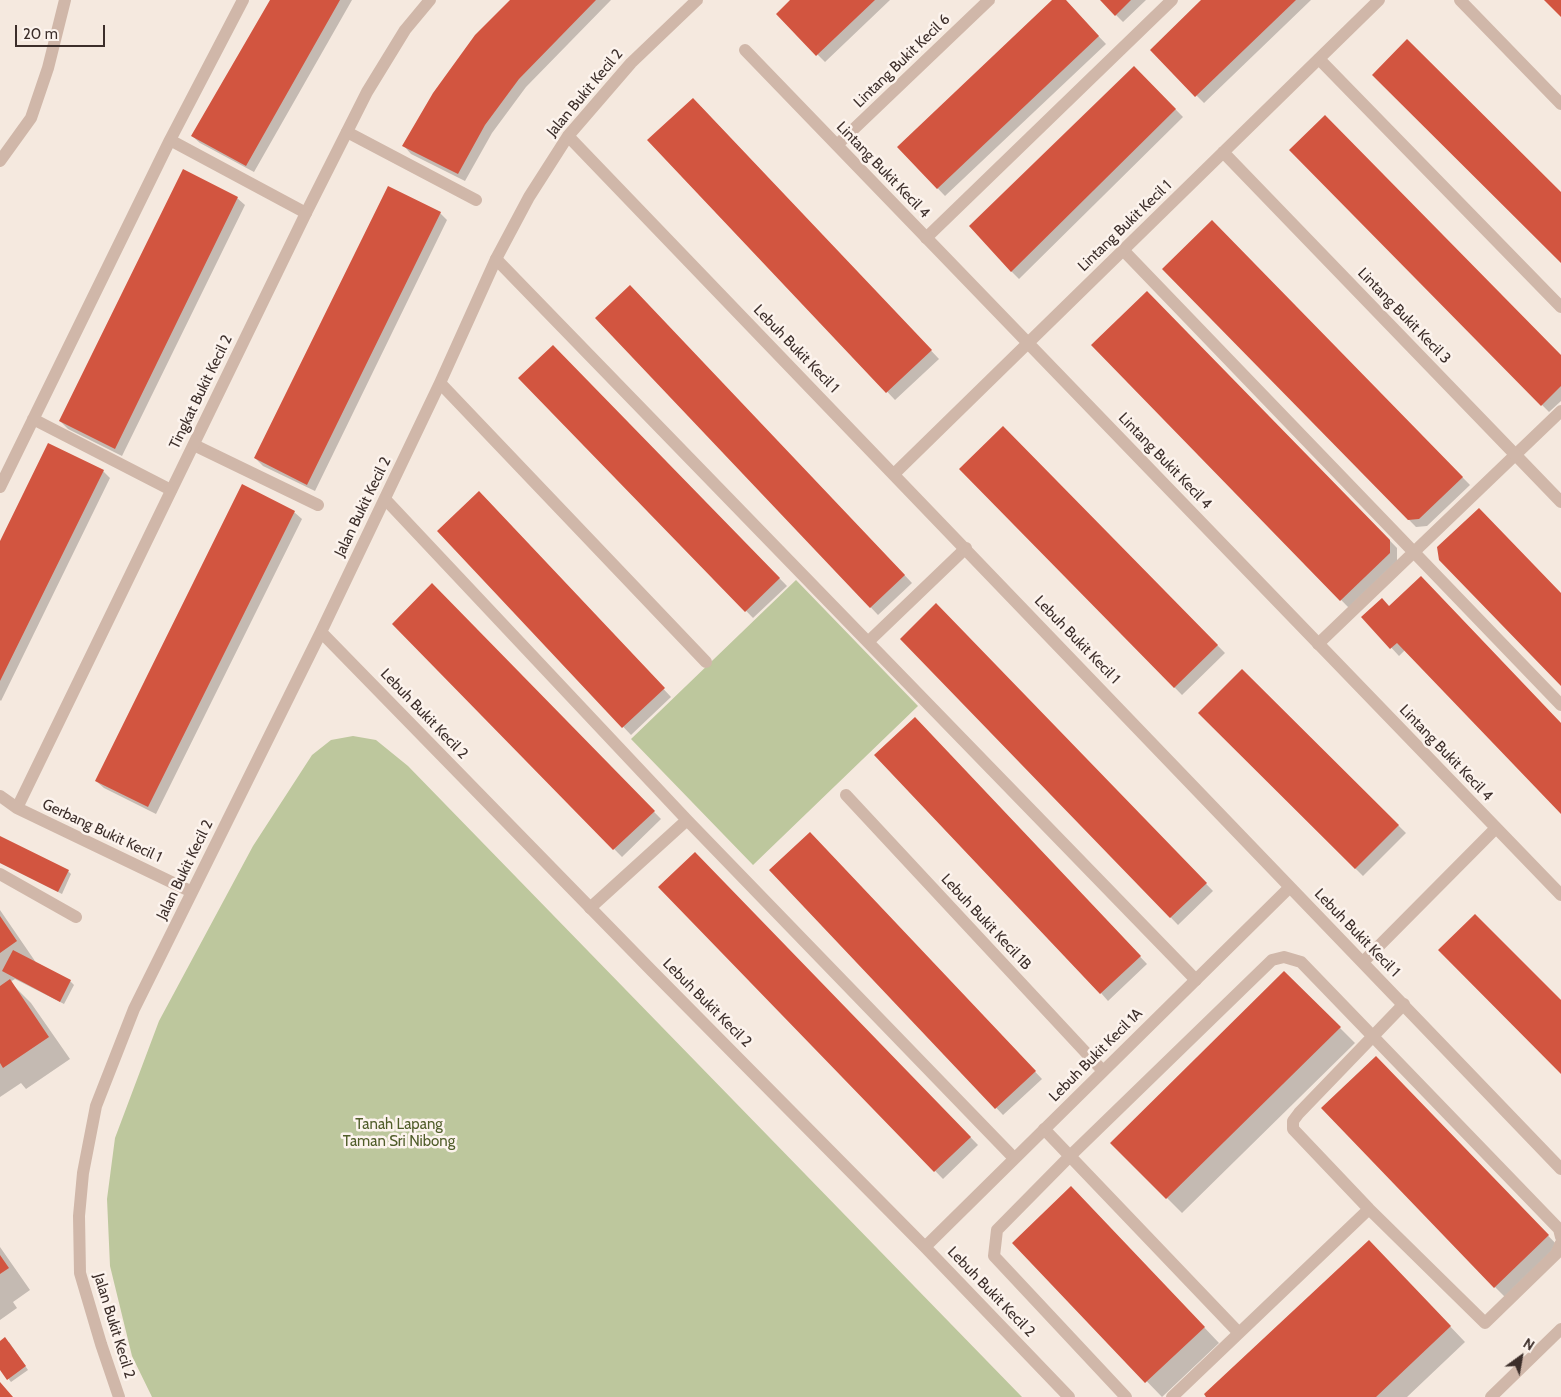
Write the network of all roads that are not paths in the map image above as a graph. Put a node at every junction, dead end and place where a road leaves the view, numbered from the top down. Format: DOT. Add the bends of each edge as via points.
graph roads {
  1 [pos="65,0"];
  2 [pos="243,0"];
  3 [pos="430,0"];
  4 [pos="696,0"];
  5 [pos="989,0"];
  6 [pos="1172,0"];
  7 [pos="1379,0"];
  8 [pos="1460,0"];
  9 [pos="745,50"];
  10 [pos="1320,59"];
  11 [pos="1561,104"];
  12 [pos="347,132"];
  13 [pos="568,136"];
  14 [pos="170,140"];
  15 [pos="837,145"];
  16 [pos="1223,152"];
  17 [pos="0,161"];
  18 [pos="476,200"];
  19 [pos="306,213"];
  20 [pos="926,238"];
  21 [pos="1123,250"];
  22 [pos="496,258"];
  23 [pos="1561,306"];
  24 [pos="1028,343"];
  25 [pos="440,384"];
  26 [pos="1561,412"];
  27 [pos="33,419"];
  28 [pos="194,445"];
  29 [pos="1515,456"];
  30 [pos="894,474"];
  31 [pos="0,487"];
  32 [pos="171,490"];
  33 [pos="385,499"];
  34 [pos="1561,502"];
  35 [pos="318,505"];
  36 [pos="966,548"];
  37 [pos="1414,552"];
  38 [pos="321,632"];
  39 [pos="869,642"];
  40 [pos="1318,644"];
  41 [pos="706,662"];
  42 [pos="1561,705"];
  43 [pos="846,795"];
  44 [pos="0,796"];
  45 [pos="17,808"];
  46 [pos="687,820"];
  47 [pos="1496,828"];
  48 [pos="0,874"];
  49 [pos="1290,886"];
  50 [pos="192,892"];
  51 [pos="1561,895"];
  52 [pos="590,908"];
  53 [pos="76,917"];
  54 [pos="1362,962"];
  55 [pos="1196,980"];
  56 [pos="1404,1004"];
  57 [pos="1373,1036"];
  58 [pos="1103,1071"];
  59 [pos="1044,1129"];
  60 [pos="1070,1156"];
  61 [pos="1014,1158"];
  62 [pos="1561,1169"];
  63 [pos="1369,1209"];
  64 [pos="1561,1237"];
  65 [pos="1561,1243"];
  66 [pos="925,1247"];
  67 [pos="1561,1328"];
  68 [pos="1239,1333"];
  69 [pos="119,1397"];
  70 [pos="1069,1397"];
  71 [pos="1126,1397"];
  72 [pos="1172,1397"];
  73 [pos="1491,1397"];
  1 -- 17 [label="street" via="48,68 30,118"];
  2 -- 14 [label="street"];
  3 -- 12 [label="street, Tingkat Bukit Kecil 2" via="405,30"];
  4 -- 13 [label="street, Jalan Bukit Kecil 2" via="630,63"];
  5 -- 15 [label="street, Lintang Bukit Kecil 6"];
  6 -- 20 [label="street"];
  7 -- 10 [label="street, Lintang Bukit Kecil 1"];
  8 -- 11 [label="street"];
  9 -- 15 [label="street, Lintang Bukit Kecil 4"];
  10 -- 16 [label="street, Lintang Bukit Kecil 1"];
  10 -- 23 [label="street"];
  12 -- 18 [label="street"];
  12 -- 19 [label="street, Tingkat Bukit Kecil 2"];
  13 -- 22 [label="street, Jalan Bukit Kecil 2" via="528,197"];
  13 -- 30 [label="street, Lebuh Bukit Kecil 1"];
  14 -- 19 [label="street"];
  14 -- 27 [label="street"];
  15 -- 20 [label="street, Lintang Bukit Kecil 4"];
  16 -- 21 [label="street, Lintang Bukit Kecil 1"];
  16 -- 29 [label="street, Lintang Bukit Kecil 3"];
  19 -- 28 [label="street, Tingkat Bukit Kecil 2"];
  20 -- 24 [label="street, Lintang Bukit Kecil 4"];
  21 -- 24 [label="street, Lintang Bukit Kecil 1"];
  21 -- 37 [label="street"];
  22 -- 25 [label="street, Jalan Bukit Kecil 2"];
  22 -- 39 [label="street"];
  24 -- 30 [label="street, Lintang Bukit Kecil 1"];
  24 -- 40 [label="street, Lintang Bukit Kecil 4"];
  25 -- 33 [label="street, Jalan Bukit Kecil 2"];
  25 -- 41 [label="street"];
  26 -- 29 [label="street"];
  27 -- 31 [label="street"];
  27 -- 32 [label="street"];
  28 -- 32 [label="street, Tingkat Bukit Kecil 2"];
  28 -- 35 [label="street"];
  29 -- 34 [label="street, Lintang Bukit Kecil 3"];
  29 -- 37 [label="street"];
  30 -- 36 [label="street, Lebuh Bukit Kecil 1"];
  32 -- 45 [label="street, Tingkat Bukit Kecil 2"];
  33 -- 38 [label="street, Jalan Bukit Kecil 2"];
  33 -- 46 [label="street"];
  36 -- 39 [label="street"];
  36 -- 49 [label="street, Lebuh Bukit Kecil 1"];
  37 -- 40 [label="street"];
  37 -- 42 [label="street"];
  38 -- 50 [label="street, Jalan Bukit Kecil 2"];
  38 -- 52 [label="street, Lebuh Bukit Kecil 2"];
  39 -- 55 [label="street"];
  40 -- 47 [label="street, Lintang Bukit Kecil 4"];
  43 -- 58 [label="street, Lebuh Bukit Kecil 1B"];
  44 -- 45 [label="street, Gerbang Bukit Kecil 1"];
  45 -- 50 [label="street, Gerbang Bukit Kecil 1"];
  46 -- 52 [label="street"];
  46 -- 61 [label="street"];
  47 -- 51 [label="street, Lintang Bukit Kecil 4"];
  47 -- 54 [label="street"];
  48 -- 53 [label="street"];
  49 -- 54 [label="street, Lebuh Bukit Kecil 1"];
  49 -- 55 [label="street, Lebuh Bukit Kecil 1A"];
  50 -- 69 [label="street, Jalan Bukit Kecil 2" via="127,1026 96,1106 83,1173 79,1216 80,1273"];
  52 -- 66 [label="street, Lebuh Bukit Kecil 2"];
  54 -- 56 [label="street, Lebuh Bukit Kecil 1"];
  55 -- 58 [label="street, Lebuh Bukit Kecil 1A"];
  56 -- 57 [label="street"];
  56 -- 62 [label="street, Lebuh Bukit Kecil 1"];
  57 -- 60 [label="street" via="1301,962 1284,957 1272,960"];
  57 -- 63 [label="street" via="1299,1113 1293,1130"];
  57 -- 64 [label="street" via="1559,1229"];
  58 -- 59 [label="street, Lebuh Bukit Kecil 1A"];
  59 -- 60 [label="street"];
  59 -- 61 [label="street, Lebuh Bukit Kecil 1A"];
  60 -- 68 [label="street"];
  60 -- 71 [label="street" via="997,1230 994,1256"];
  61 -- 66 [label="street, Lebuh Bukit Kecil 1A"];
  63 -- 65 [label="street" via="1485,1323 1556,1254"];
  63 -- 68 [label="street"];
  66 -- 70 [label="street, Lebuh Bukit Kecil 2"];
  67 -- 73 [label="street"];
  68 -- 72 [label="street"];
}
